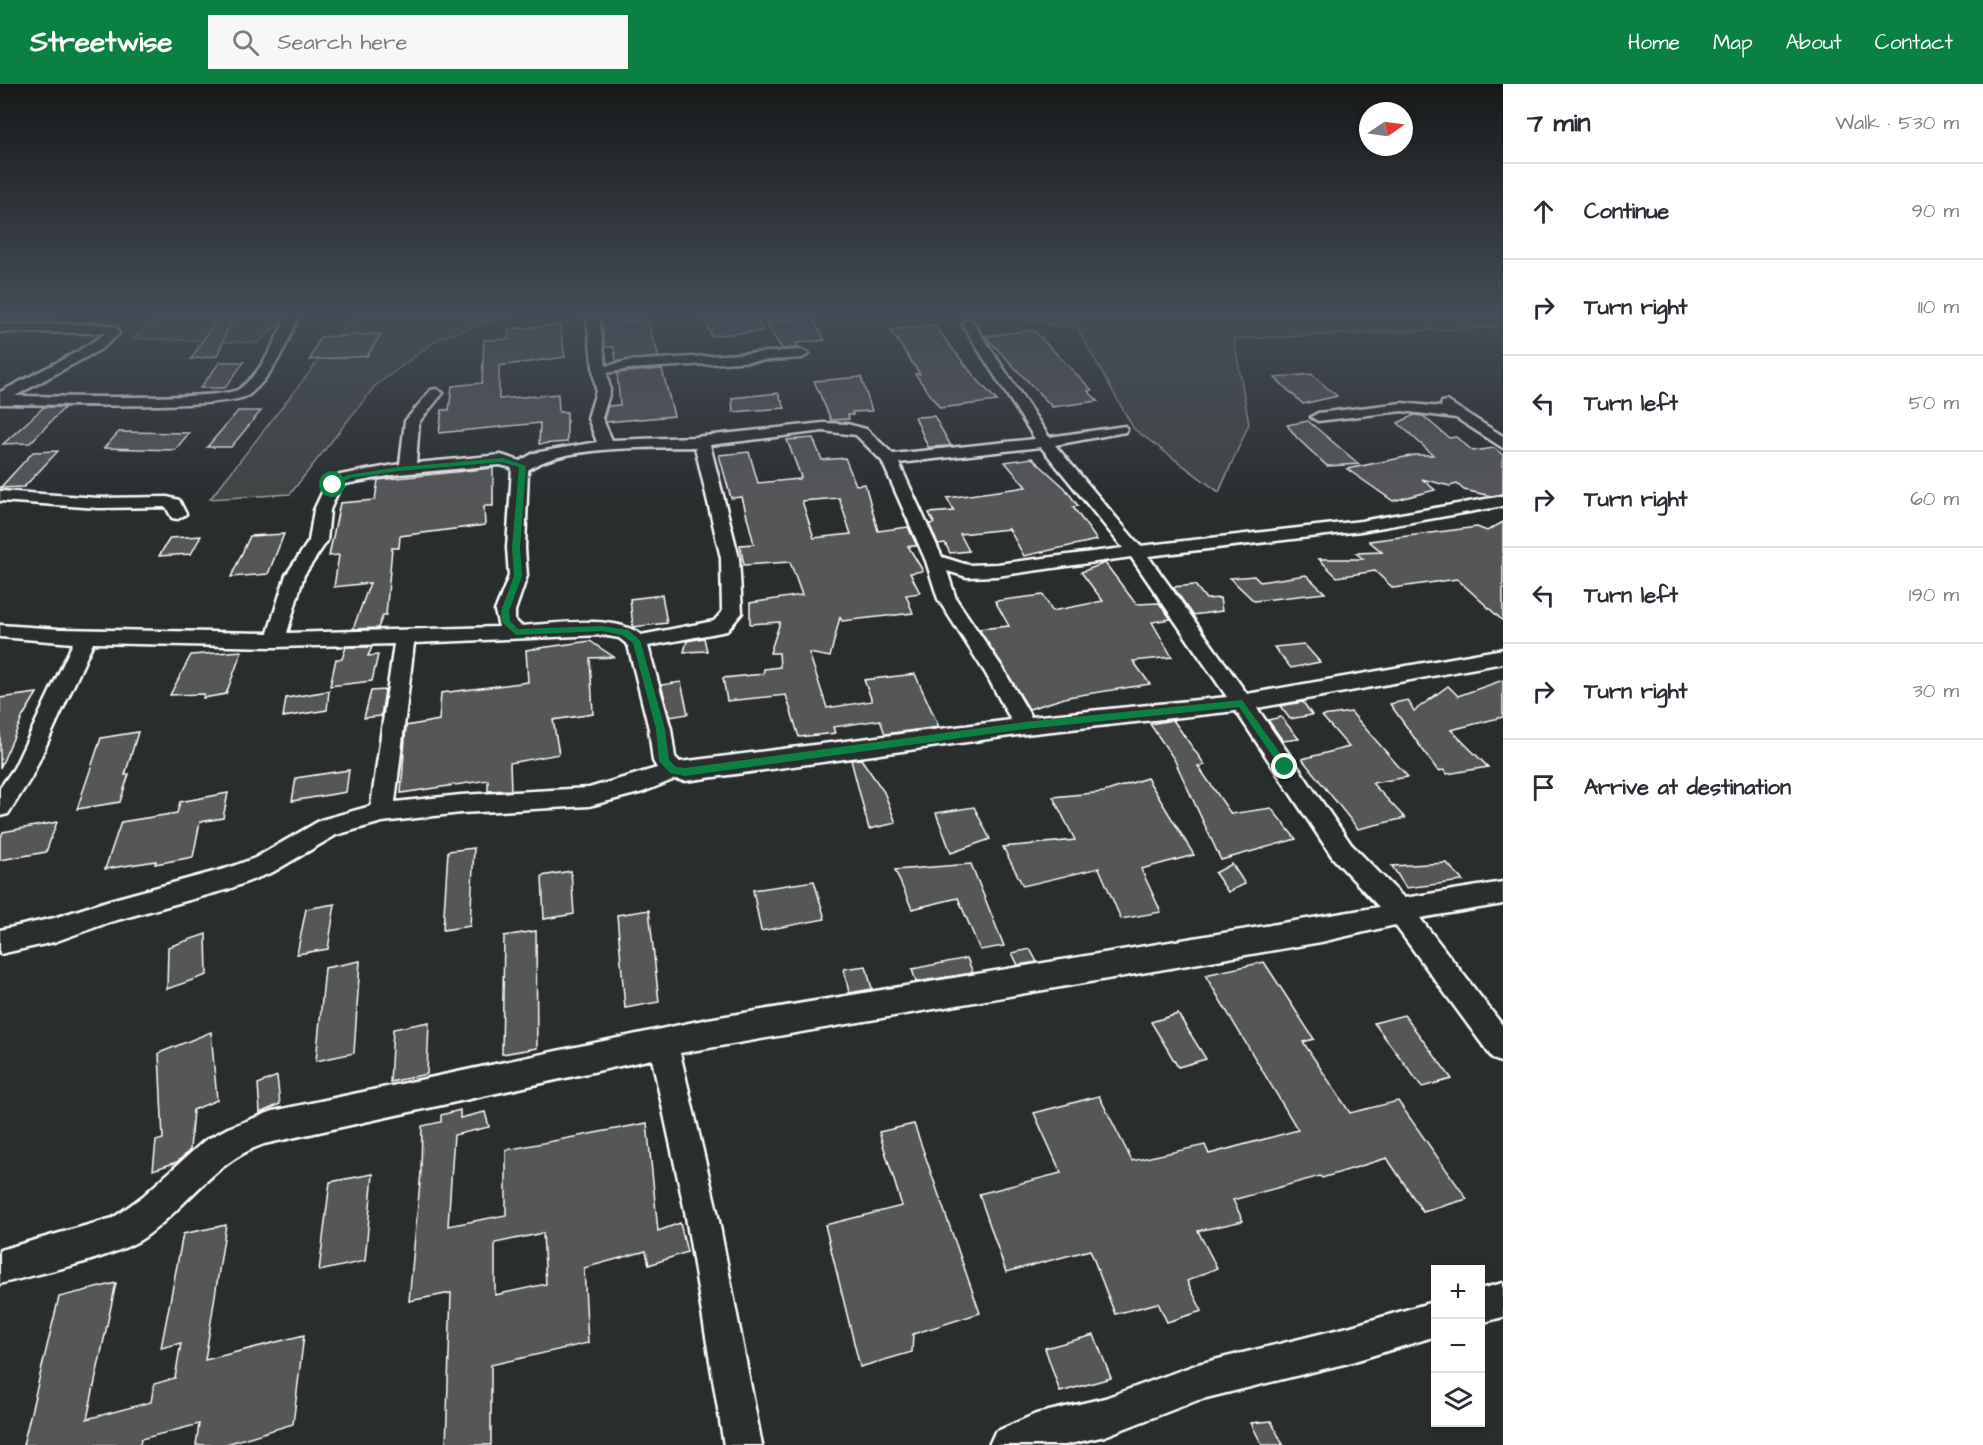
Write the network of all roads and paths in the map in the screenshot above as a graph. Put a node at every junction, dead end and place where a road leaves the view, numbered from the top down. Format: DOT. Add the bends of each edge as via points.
graph roads {
  1 [pos="44,377"];
  2 [pos="258,377"];
  3 [pos="601,377"];
  4 [pos="1002,377"];
  5 [pos="436,393"];
  6 [pos="0,399"];
  7 [pos="1444,403"];
  8 [pos="1460,414"];
  9 [pos="1318,417"];
  10 [pos="1120,429"];
  11 [pos="701,441"];
  12 [pos="1045,442"];
  13 [pos="1503,443"];
  14 [pos="606,445"];
  15 [pos="889,459"];
  16 [pos="522,466"];
  17 [pos="408,468"];
  18 [pos="0,496"];
  19 [pos="1503,501"];
  20 [pos="178,514"];
  21 [pos="1137,553"];
  22 [pos="935,561"];
  23 [pos="0,631"];
  24 [pos="516,632"];
  25 [pos="87,635"];
  26 [pos="405,638"];
  27 [pos="276,640"];
  28 [pos="637,642"];
  29 [pos="1503,656"];
  30 [pos="1242,703"];
  31 [pos="1025,726"];
  32 [pos="674,770"];
  33 [pos="0,807"];
  34 [pos="382,813"];
  35 [pos="1503,893"];
  36 [pos="1399,910"];
  37 [pos="0,942"];
  38 [pos="663,1043"];
  39 [pos="1503,1049"];
  40 [pos="0,1267"];
  41 [pos="1503,1300"];
  42 [pos="1485,1305"];
  43 [pos="1433,1319"];
  44 [pos="743,1445"];
  45 [pos="1008,1445"];
  1 -- 6 [label="street"];
  2 -- 6 [label="street" via="245,392 211,400"];
  3 -- 14 [label="street" via="603,391 595,418"];
  4 -- 12 [label="street"];
  5 -- 17 [label="street" via="427,399 412,422"];
  7 -- 8 [label="street"];
  8 -- 9 [label="street" via="1402,406"];
  8 -- 13 [label="street"];
  10 -- 12 [label="street"];
  11 -- 14 [label="street"];
  11 -- 15 [label="street" via="824,427 847,428 861,432"];
  11 -- 28 [label="street" via="729,558 732,613 720,626"];
  12 -- 15 [label="street"];
  12 -- 21 [label="street"];
  14 -- 16 [label="street" via="534,458"];
  15 -- 22 [label="street"];
  16 -- 17 [label="street" via="501,460"];
  16 -- 24 [label="street" via="516,548 518,576 505,611 506,622"];
  17 -- 27 [label="street" via="348,477 333,485 322,510 318,541 295,575"];
  18 -- 20 [label="street" via="98,503 167,502 173,504"];
  19 -- 21 [label="street" via="1361,526"];
  21 -- 22 [label="street" via="997,570 967,571"];
  21 -- 30 [label="street"];
  22 -- 31 [label="street" via="947,599"];
  23 -- 25 [label="street"];
  24 -- 26 [label="street"];
  24 -- 28 [label="street" via="602,629 625,632"];
  25 -- 27 [label="street"];
  25 -- 33 [label="street" via="22,772"];
  26 -- 27 [label="street"];
  26 -- 34 [label="street"];
  28 -- 32 [label="street" via="660,729 664,761"];
  29 -- 30 [label="street"];
  30 -- 31 [label="street"];
  30 -- 36 [label="street" via="1342,851"];
  31 -- 32 [label="street" via="685,772"];
  32 -- 34 [label="street" via="590,797"];
  34 -- 37 [label="street" via="329,827 264,865 229,878"];
  35 -- 36 [label="street"];
  36 -- 38 [label="street" via="1386,917 1322,930"];
  36 -- 39 [label="street"];
  38 -- 40 [label="street" via="273,1126 242,1136 207,1158 136,1225"];
  38 -- 44 [label="street" via="701,1211"];
  41 -- 42 [label="street"];
  43 -- 45 [label="street" via="1348,1346 1198,1382 1105,1417 1036,1433"];
}
